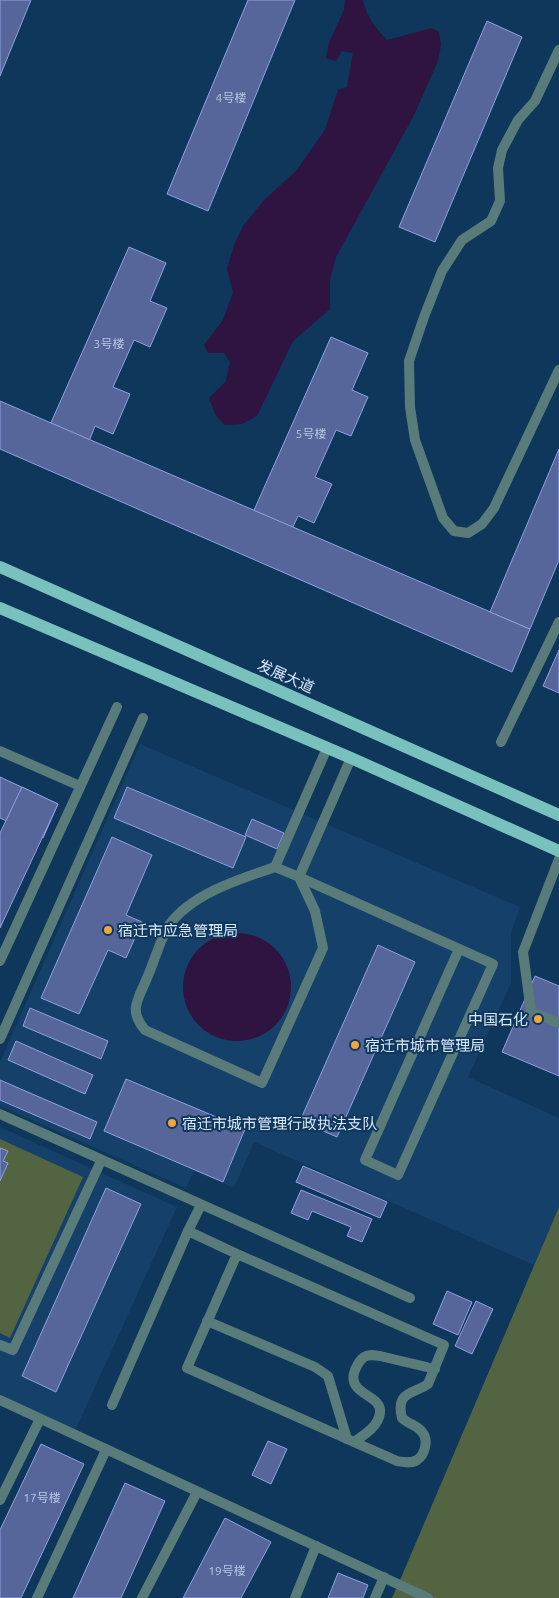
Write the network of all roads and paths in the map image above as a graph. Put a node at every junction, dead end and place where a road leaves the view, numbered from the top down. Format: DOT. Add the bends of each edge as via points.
graph roads {
  1 [pos="559,50"];
  2 [pos="559,370"];
  3 [pos="555,392"];
  4 [pos="0,567"];
  5 [pos="0,608"];
  6 [pos="559,622"];
  7 [pos="117,706"];
  8 [pos="143,718"];
  9 [pos="501,742"];
  10 [pos="327,748"];
  11 [pos="0,751"];
  12 [pos="351,758"];
  13 [pos="80,786"];
  14 [pos="559,815"];
  15 [pos="559,851"];
  16 [pos="559,859"];
  17 [pos="275,867"];
  18 [pos="299,877"];
  19 [pos="459,949"];
  20 [pos="0,961"];
  21 [pos="559,1023"];
  22 [pos="0,1039"];
  23 [pos="0,1114"];
  24 [pos="101,1160"];
  25 [pos="201,1205"];
  26 [pos="188,1231"];
  27 [pos="236,1254"];
  28 [pos="410,1298"];
  29 [pos="208,1321"];
  30 [pos="0,1345"];
  31 [pos="435,1369"];
  32 [pos="0,1400"];
  33 [pos="112,1405"];
  34 [pos="40,1419"];
  35 [pos="351,1440"];
  36 [pos="106,1450"];
  37 [pos="196,1492"];
  38 [pos="0,1500"];
  39 [pos="316,1546"];
  40 [pos="384,1577"];
  41 [pos="37,1598"];
  42 [pos="142,1598"];
  43 [pos="294,1598"];
  44 [pos="375,1598"];
  45 [pos="428,1598"];
  1 -- 3 [label="lane" via="536,101 518,120 502,150 498,168 500,201 491,221 462,240 442,271 409,361 410,408 415,440 443,518 454,531 468,533 482,524 494,508"];
  2 -- 3 [label="lane"];
  4 -- 14 [label="main road, 发展大道"];
  5 -- 10 [label="main road"];
  6 -- 9 [label="lane"];
  7 -- 13 [label="lane"];
  8 -- 22 [label="lane"];
  10 -- 12 [label="main road"];
  10 -- 17 [label="lane"];
  11 -- 13 [label="lane"];
  12 -- 15 [label="main road"];
  12 -- 18 [label="lane"];
  13 -- 20 [label="lane"];
  16 -- 21 [label="lane" via="523,952 531,1012"];
  17 -- 18 [label="lane"];
  17 -- 18 [label="lane" via="231,882 176,917 168,926 136,1004 138,1021 146,1030 262,1083 323,948 314,911"];
  18 -- 19 [label="lane"];
  19 -- 19 [label="lane" via="493,964 398,1175 365,1160"];
  23 -- 24 [label="lane"];
  24 -- 25 [label="lane"];
  24 -- 30 [label="lane" via="13,1350"];
  25 -- 26 [label="lane"];
  25 -- 28 [label="lane"];
  26 -- 27 [label="lane"];
  26 -- 33 [label="lane"];
  27 -- 29 [label="lane"];
  27 -- 31 [label="lane" via="444,1345"];
  29 -- 35 [label="lane" via="322,1371 328,1376"];
  29 -- 35 [label="lane" via="188,1368"];
  31 -- 35 [label="lane" via="380,1356 364,1357 353,1378 361,1391 376,1401 380,1414 372,1429"];
  31 -- 35 [label="lane" via="428,1384 410,1392 401,1405 402,1418 423,1432 426,1439 422,1455 417,1460 397,1461"];
  32 -- 34 [label="lane"];
  34 -- 36 [label="lane"];
  34 -- 38 [label="lane"];
  36 -- 37 [label="lane"];
  36 -- 41 [label="lane"];
  37 -- 39 [label="lane"];
  37 -- 42 [label="lane"];
  39 -- 40 [label="lane"];
  39 -- 43 [label="lane"];
  40 -- 44 [label="lane"];
  40 -- 45 [label="lane"];
}
